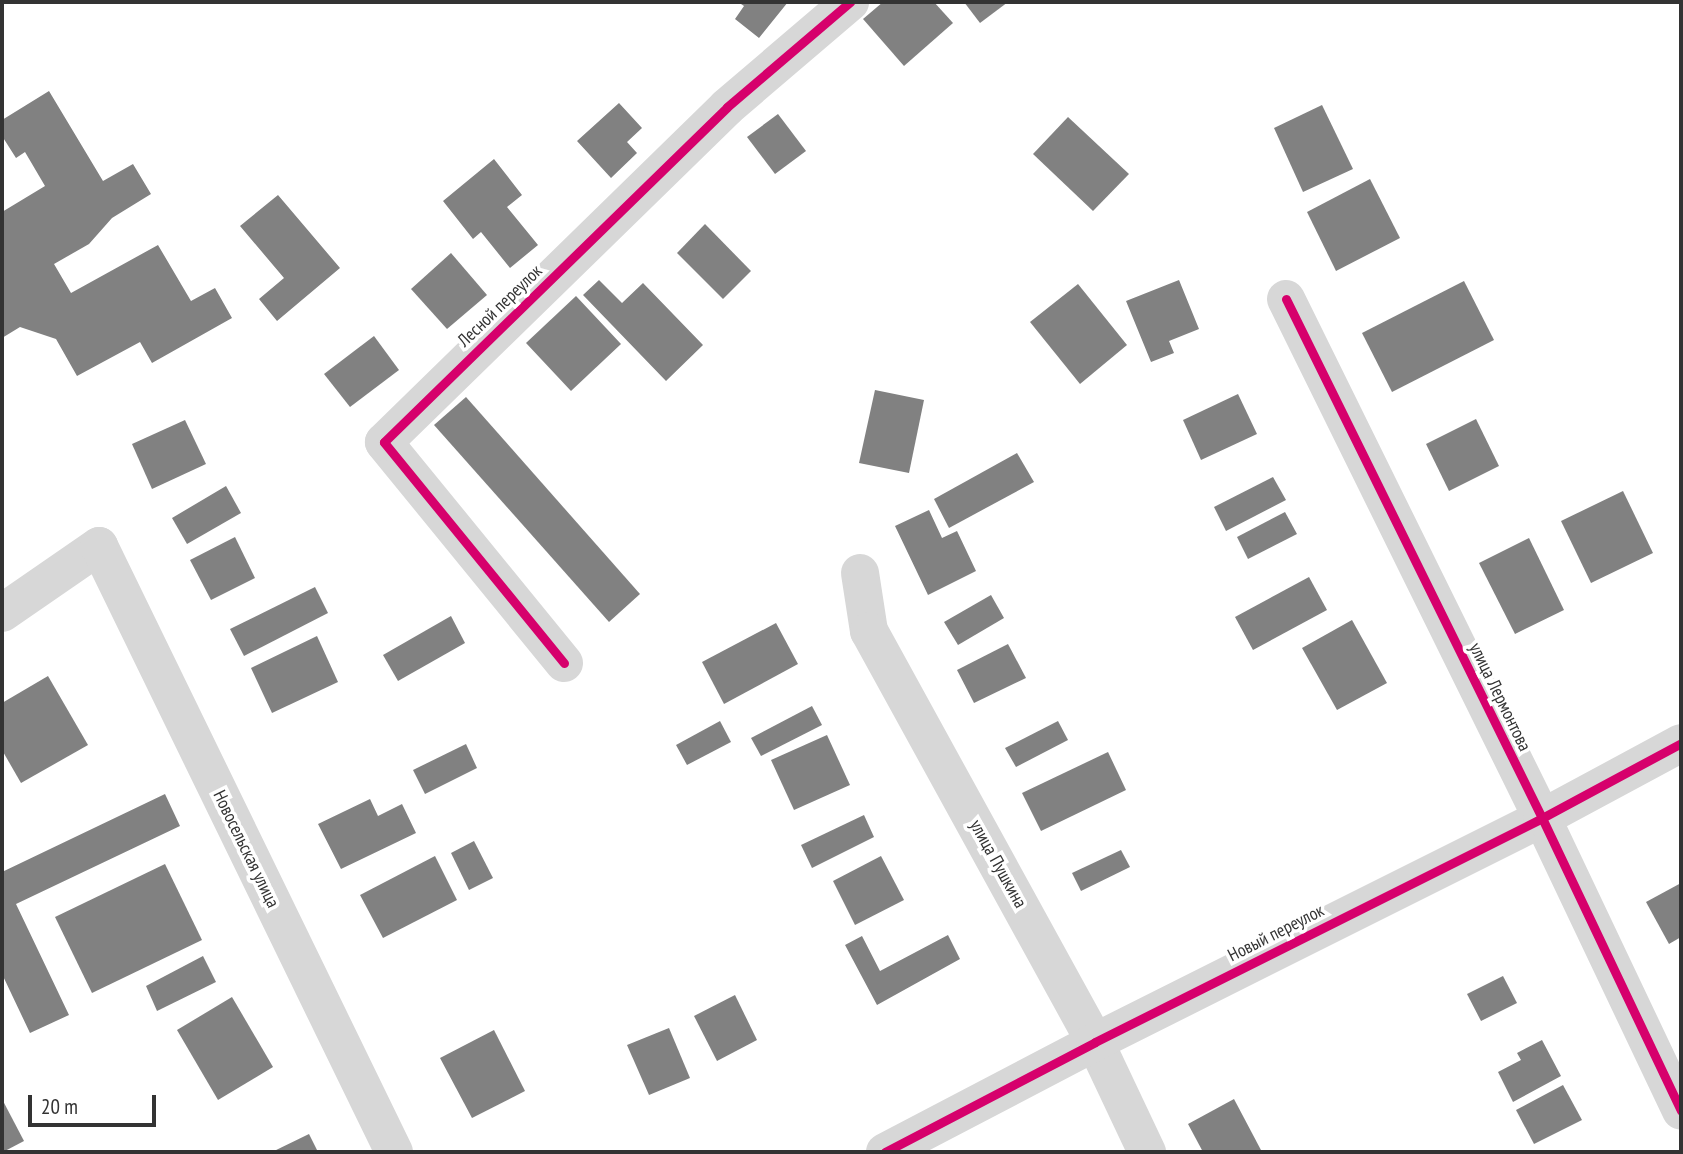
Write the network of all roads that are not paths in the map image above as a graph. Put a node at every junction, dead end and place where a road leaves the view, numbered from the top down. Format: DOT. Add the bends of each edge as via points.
graph roads {
  1 [pos="850,2"];
  2 [pos="1286,299"];
  3 [pos="860,573"];
  4 [pos="2,613"];
  5 [pos="564,663"];
  6 [pos="1681,743"];
  7 [pos="1542,818"];
  8 [pos="1095,1042"];
  9 [pos="1681,1111"];
  10 [pos="394,1152"];
  11 [pos="885,1152"];
  12 [pos="1147,1152"];
  1 -- 5 [label="street, Лесной переулок" via="727,107 384,442"];
  2 -- 7 [label="street, улица Лермонтова"];
  3 -- 8 [label="street, улица Пушкина" via="869,631"];
  4 -- 10 [label="street, Новосельская улица" via="99,546"];
  6 -- 7 [label="street, Новый переулок"];
  7 -- 8 [label="street, Новый переулок"];
  7 -- 9 [label="street, улица Лермонтова"];
  8 -- 11 [label="street, Новый переулок"];
  8 -- 12 [label="street, улица Пушкина"];
}
